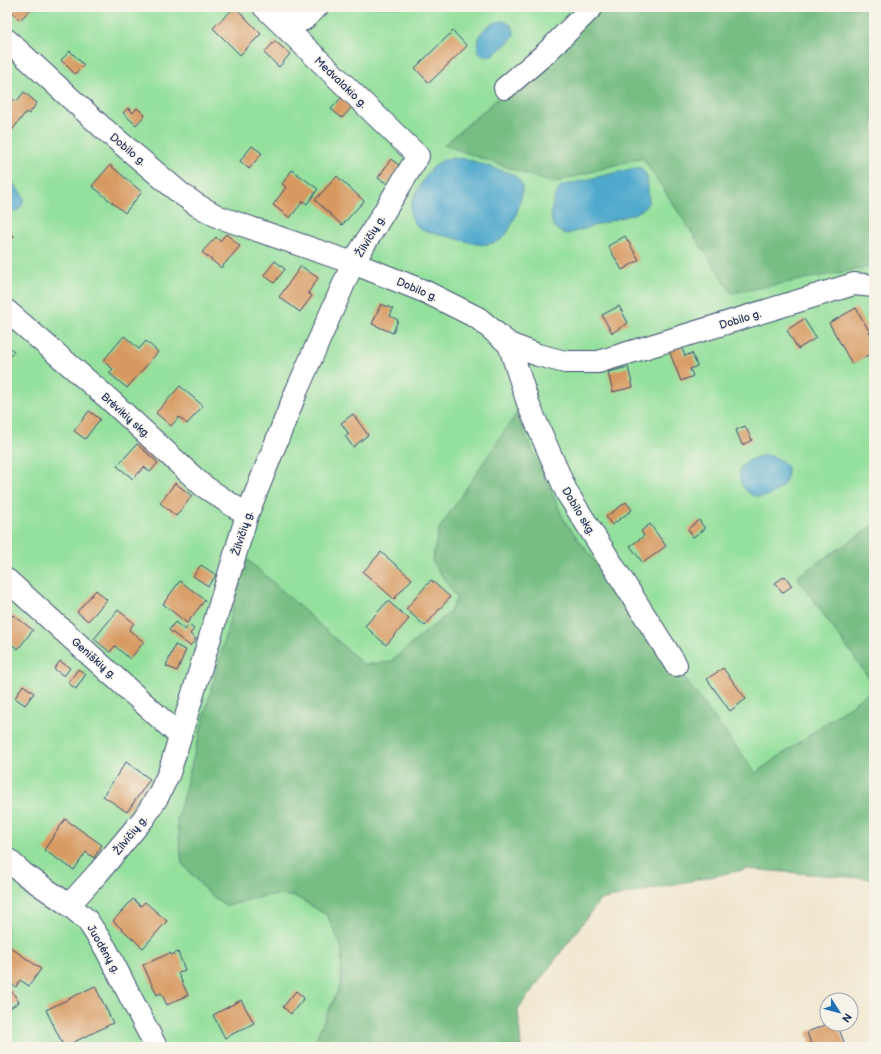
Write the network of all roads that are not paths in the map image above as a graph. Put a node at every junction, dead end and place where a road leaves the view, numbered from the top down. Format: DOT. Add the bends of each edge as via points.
graph roads {
  1 [pos="264,7"];
  2 [pos="592,7"];
  3 [pos="7,40"];
  4 [pos="505,88"];
  5 [pos="418,156"];
  6 [pos="353,264"];
  7 [pos="874,286"];
  8 [pos="7,311"];
  9 [pos="509,344"];
  10 [pos="247,515"];
  11 [pos="7,580"];
  12 [pos="676,665"];
  13 [pos="180,736"];
  14 [pos="7,859"];
  15 [pos="69,905"];
  16 [pos="156,1047"];
  1 -- 5 [label="street, Medvalakio g."];
  2 -- 4 [label="street" via="546,53"];
  3 -- 6 [label="street, Dobilo g." via="103,128 197,205 219,217"];
  5 -- 6 [label="street, Žilvičių g."];
  6 -- 9 [label="street, Dobilo g." via="426,292 478,318"];
  6 -- 10 [label="street, Žilvičių g." via="297,390"];
  7 -- 9 [label="street, Dobilo g." via="854,284 598,362 565,362"];
  8 -- 10 [label="street, Brėvikių skg." via="110,400 202,485"];
  9 -- 12 [label="street, Dobilo skg." via="529,406 567,493"];
  10 -- 13 [label="street, Žilvičių g."];
  11 -- 13 [label="street, Geniškių g."];
  13 -- 15 [label="street, Žilvičių g." via="169,773 147,813"];
  14 -- 15 [label="street, Juodėnų g."];
  15 -- 16 [label="street, Juodėnų g." via="87,920 106,949"];
}
